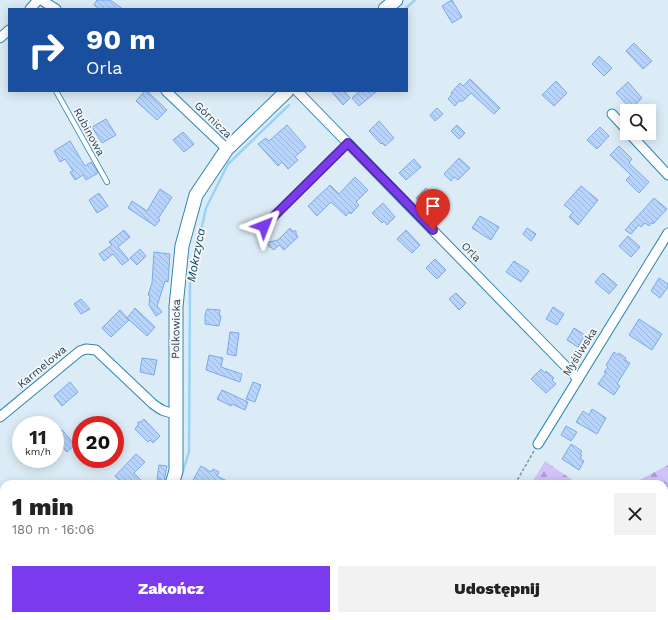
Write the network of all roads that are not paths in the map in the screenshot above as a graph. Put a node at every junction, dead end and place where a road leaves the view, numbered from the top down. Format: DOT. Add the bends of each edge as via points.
graph roads {
  1 [pos="40,0"];
  2 [pos="396,0"];
  3 [pos="31,8"];
  4 [pos="54,8"];
  5 [pos="386,8"];
  6 [pos="8,31"];
  7 [pos="0,38"];
  8 [pos="57,92"];
  9 [pos="167,92"];
  10 [pos="286,92"];
  11 [pos="298,92"];
  12 [pos="612,114"];
  13 [pos="620,123"];
  14 [pos="636,140"];
  15 [pos="348,143"];
  16 [pos="227,149"];
  17 [pos="668,175"];
  18 [pos="107,182"];
  19 [pos="264,226"];
  20 [pos="668,233"];
  21 [pos="578,379"];
  22 [pos="176,412"];
  23 [pos="0,417"];
  24 [pos="538,444"];
  25 [pos="173,480"];
  1 -- 3 [label="street"];
  1 -- 4 [label="street"];
  2 -- 5 [label="street"];
  6 -- 7 [label="street"];
  8 -- 18 [label="lane, Rubinowa"];
  9 -- 16 [label="street, Górnicza"];
  10 -- 16 [label="street, Polkowicka"];
  11 -- 15 [label="street, Orla"];
  12 -- 13 [label="street"];
  14 -- 17 [label="street"];
  15 -- 19 [label="lane"];
  15 -- 21 [label="street, Orla"];
  16 -- 22 [label="street, Polkowicka" via="196,195 182,246 176,307"];
  20 -- 21 [label="street, Myśliwska"];
  21 -- 24 [label="street, Myśliwska"];
  22 -- 23 [label="street, Karmelowa" via="168,413 153,404 91,348 80,351"];
  22 -- 25 [label="street, Polkowicka" via="176,471"];
}
